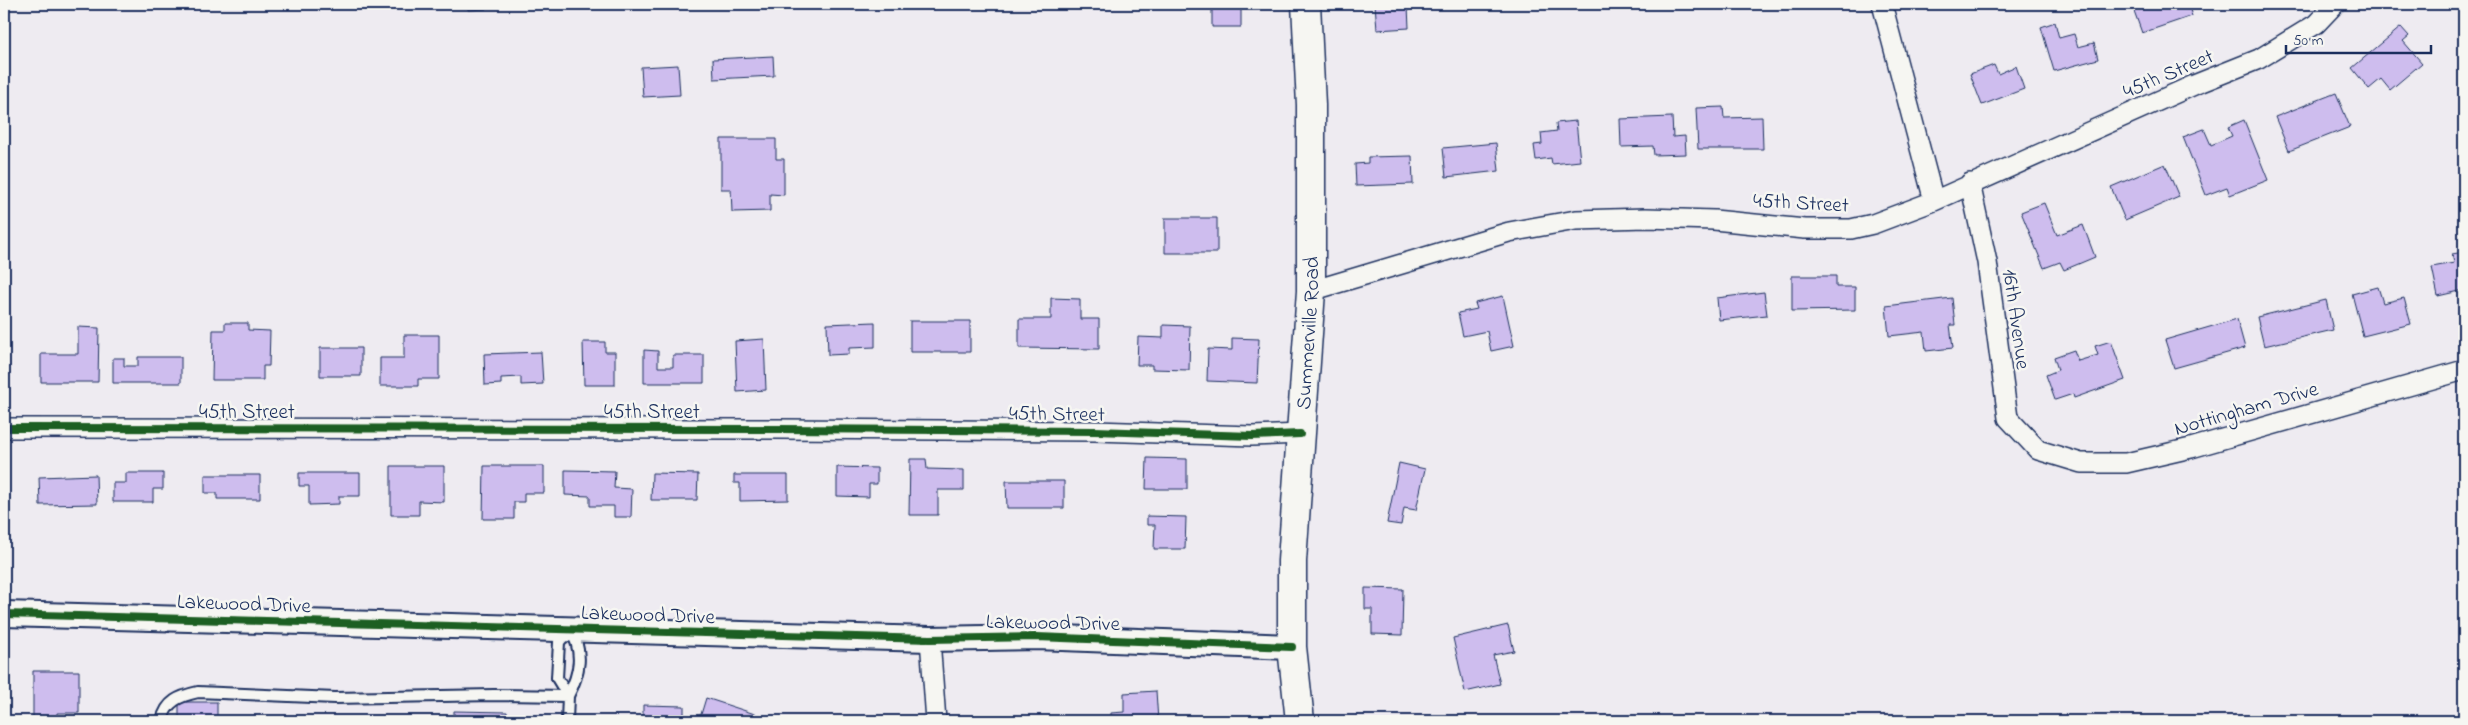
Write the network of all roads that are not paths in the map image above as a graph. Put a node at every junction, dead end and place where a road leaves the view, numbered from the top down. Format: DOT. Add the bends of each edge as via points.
graph roads {
  1 [pos="1306,4"];
  2 [pos="1882,4"];
  3 [pos="2335,4"];
  4 [pos="1970,184"];
  5 [pos="1934,202"];
  6 [pos="1311,291"];
  7 [pos="2464,370"];
  8 [pos="4,428"];
  9 [pos="1300,434"];
  10 [pos="2038,450"];
  11 [pos="4,614"];
  12 [pos="570,629"];
  13 [pos="930,639"];
  14 [pos="1292,647"];
  15 [pos="568,696"];
  16 [pos="162,721"];
  17 [pos="567,721"];
  18 [pos="936,721"];
  19 [pos="1300,721"];
  1 -- 6 [label="main road, Summerville Road" via="1311,105"];
  2 -- 5 [label="street"];
  3 -- 4 [label="street, 45th Street" via="2316,24 2259,59"];
  4 -- 5 [label="street, 45th Street"];
  4 -- 10 [label="street, 16th Avenue" via="1987,262 2008,418"];
  5 -- 6 [label="street, 45th Street" via="1851,229 1805,229 1714,220 1576,220 1509,232"];
  6 -- 9 [label="main road, Summerville Road"];
  7 -- 10 [label="street, Nottingham Drive" via="2191,448 2126,463 2081,463"];
  8 -- 9 [label="street, 45th Street" via="787,429"];
  9 -- 14 [label="main road, Summerville Road" via="1292,561"];
  11 -- 12 [label="street, Lakewood Drive"];
  12 -- 13 [label="street, Lakewood Drive"];
  12 -- 15 [label="lane" via="578,642 578,677"];
  12 -- 15 [label="lane" via="559,642 557,678"];
  13 -- 14 [label="street, Lakewood Drive" via="1037,637"];
  13 -- 18 [label="street"];
  14 -- 19 [label="main road, Summerville Road"];
  15 -- 16 [label="lane" via="335,698 198,692 178,697 164,710"];
  15 -- 17 [label="lane"];
}
